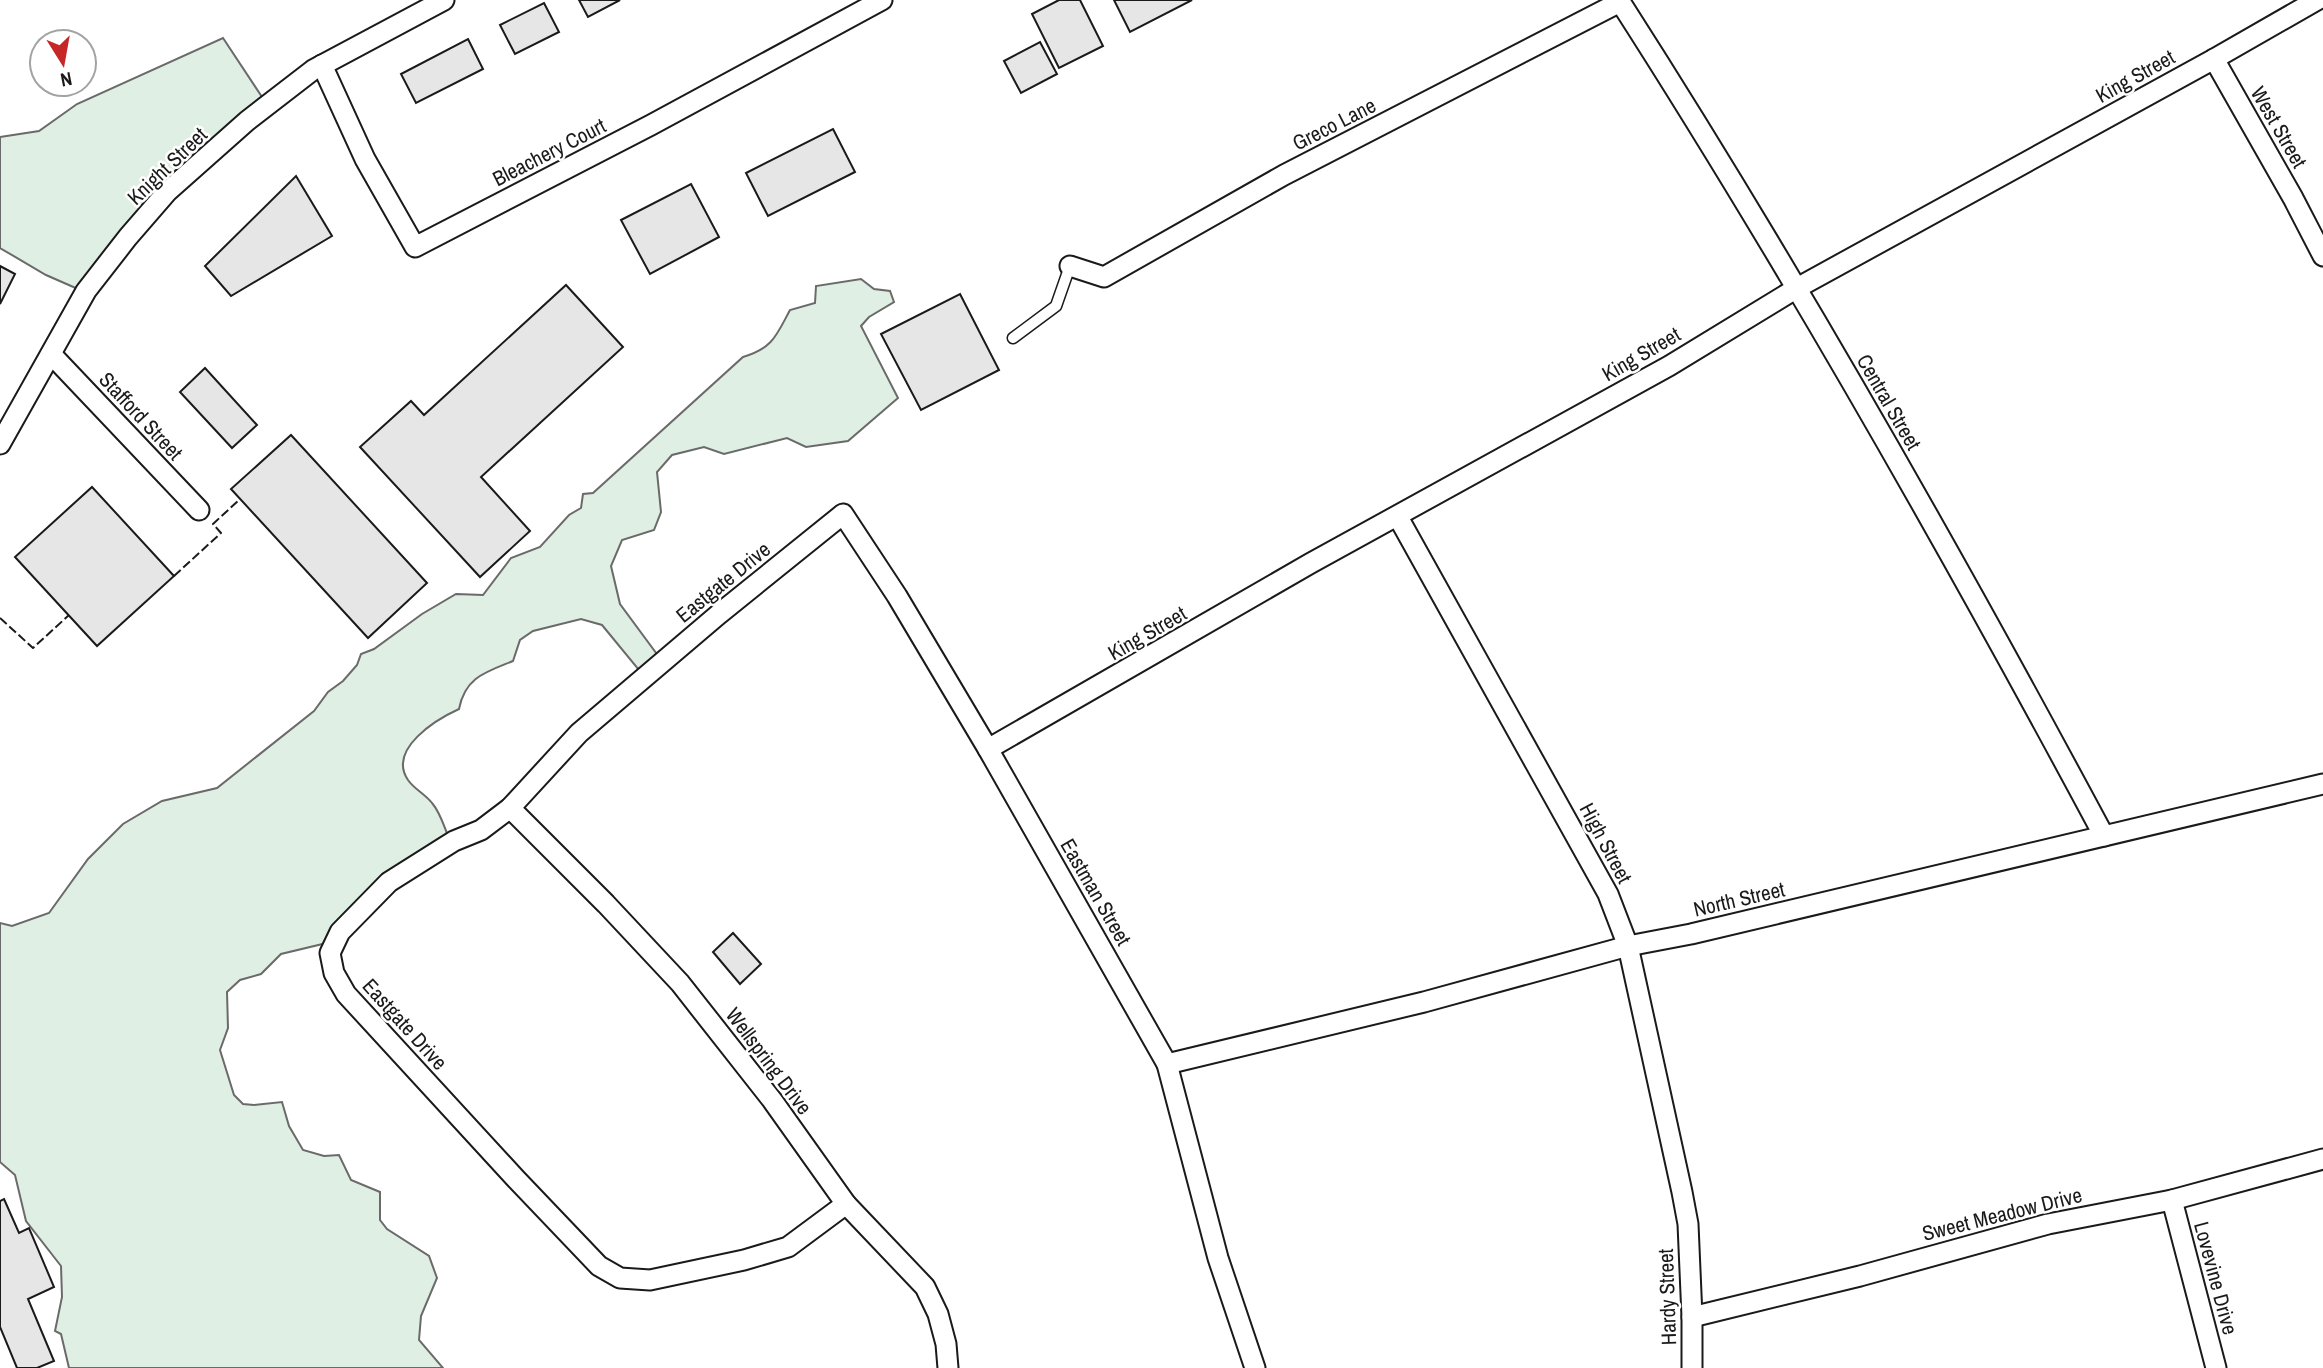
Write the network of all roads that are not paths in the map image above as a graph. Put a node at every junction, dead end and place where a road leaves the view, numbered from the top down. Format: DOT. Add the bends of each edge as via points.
graph roads {
  1 [pos="444,0"];
  2 [pos="882,0"];
  3 [pos="2316,0"];
  4 [pos="1620,1"];
  5 [pos="2214,59"];
  6 [pos="322,65"];
  7 [pos="2323,256"];
  8 [pos="1070,266"];
  9 [pos="1797,288"];
  10 [pos="1013,338"];
  11 [pos="51,354"];
  12 [pos="0,443"];
  13 [pos="199,510"];
  14 [pos="843,513"];
  15 [pos="1398,517"];
  16 [pos="988,749"];
  17 [pos="2323,784"];
  18 [pos="510,808"];
  19 [pos="2104,836"];
  20 [pos="1628,946"];
  21 [pos="1167,1064"];
  22 [pos="2323,1159"];
  23 [pos="2172,1200"];
  24 [pos="846,1204"];
  25 [pos="1688,1224"];
  26 [pos="1692,1317"];
  27 [pos="948,1368"];
  28 [pos="1255,1368"];
  29 [pos="1692,1368"];
  30 [pos="2216,1368"];
  1 -- 6 [label="street, Knight Street"];
  2 -- 6 [label="street, Bleachery Court" via="415,247 365,159"];
  3 -- 5 [label="street, King Street"];
  4 -- 8 [label="street, Greco Lane" via="1284,175 1104,277"];
  4 -- 9 [label="street, Central Street"];
  5 -- 7 [label="street, West Street"];
  5 -- 9 [label="street, King Street"];
  6 -- 11 [label="street, Knight Street" via="247,121 167,192 86,291"];
  8 -- 10 [label="lane" via="1056,306"];
  9 -- 15 [label="street, King Street" via="1669,366"];
  9 -- 19 [label="street, Central Street" via="2019,677"];
  11 -- 12 [label="street, Knight Street"];
  11 -- 13 [label="street, Stafford Street"];
  14 -- 16 [label="street, Eastman Street"];
  14 -- 18 [label="street, Eastgate Drive" via="579,733"];
  15 -- 16 [label="street, King Street"];
  15 -- 20 [label="street, High Street" via="1608,894"];
  16 -- 21 [label="street, Eastman Street"];
  17 -- 19 [label="street, North Street"];
  18 -- 24 [label="street, Wellspring Drive" via="680,984 772,1100"];
  18 -- 24 [label="street, Eastgate Drive" via="481,830 389,881 340,932 330,953 334,973 346,994 599,1266 620,1278 650,1280 788,1247"];
  19 -- 20 [label="street, North Street"];
  20 -- 21 [label="street, North Street" via="1424,1002"];
  20 -- 25 [label="street, High Street"];
  21 -- 28 [label="street, Eastman Street" via="1217,1258"];
  22 -- 23 [label="street, Sweet Meadow Drive"];
  23 -- 26 [label="street, Sweet Meadow Drive" via="2048,1224"];
  23 -- 30 [label="street, Lovevine Drive"];
  24 -- 27 [label="street, Wellspring Drive" via="925,1287 939,1314"];
  25 -- 26 [label="street, Hardy Street"];
  26 -- 29 [label="street, Hardy Street"];
}
